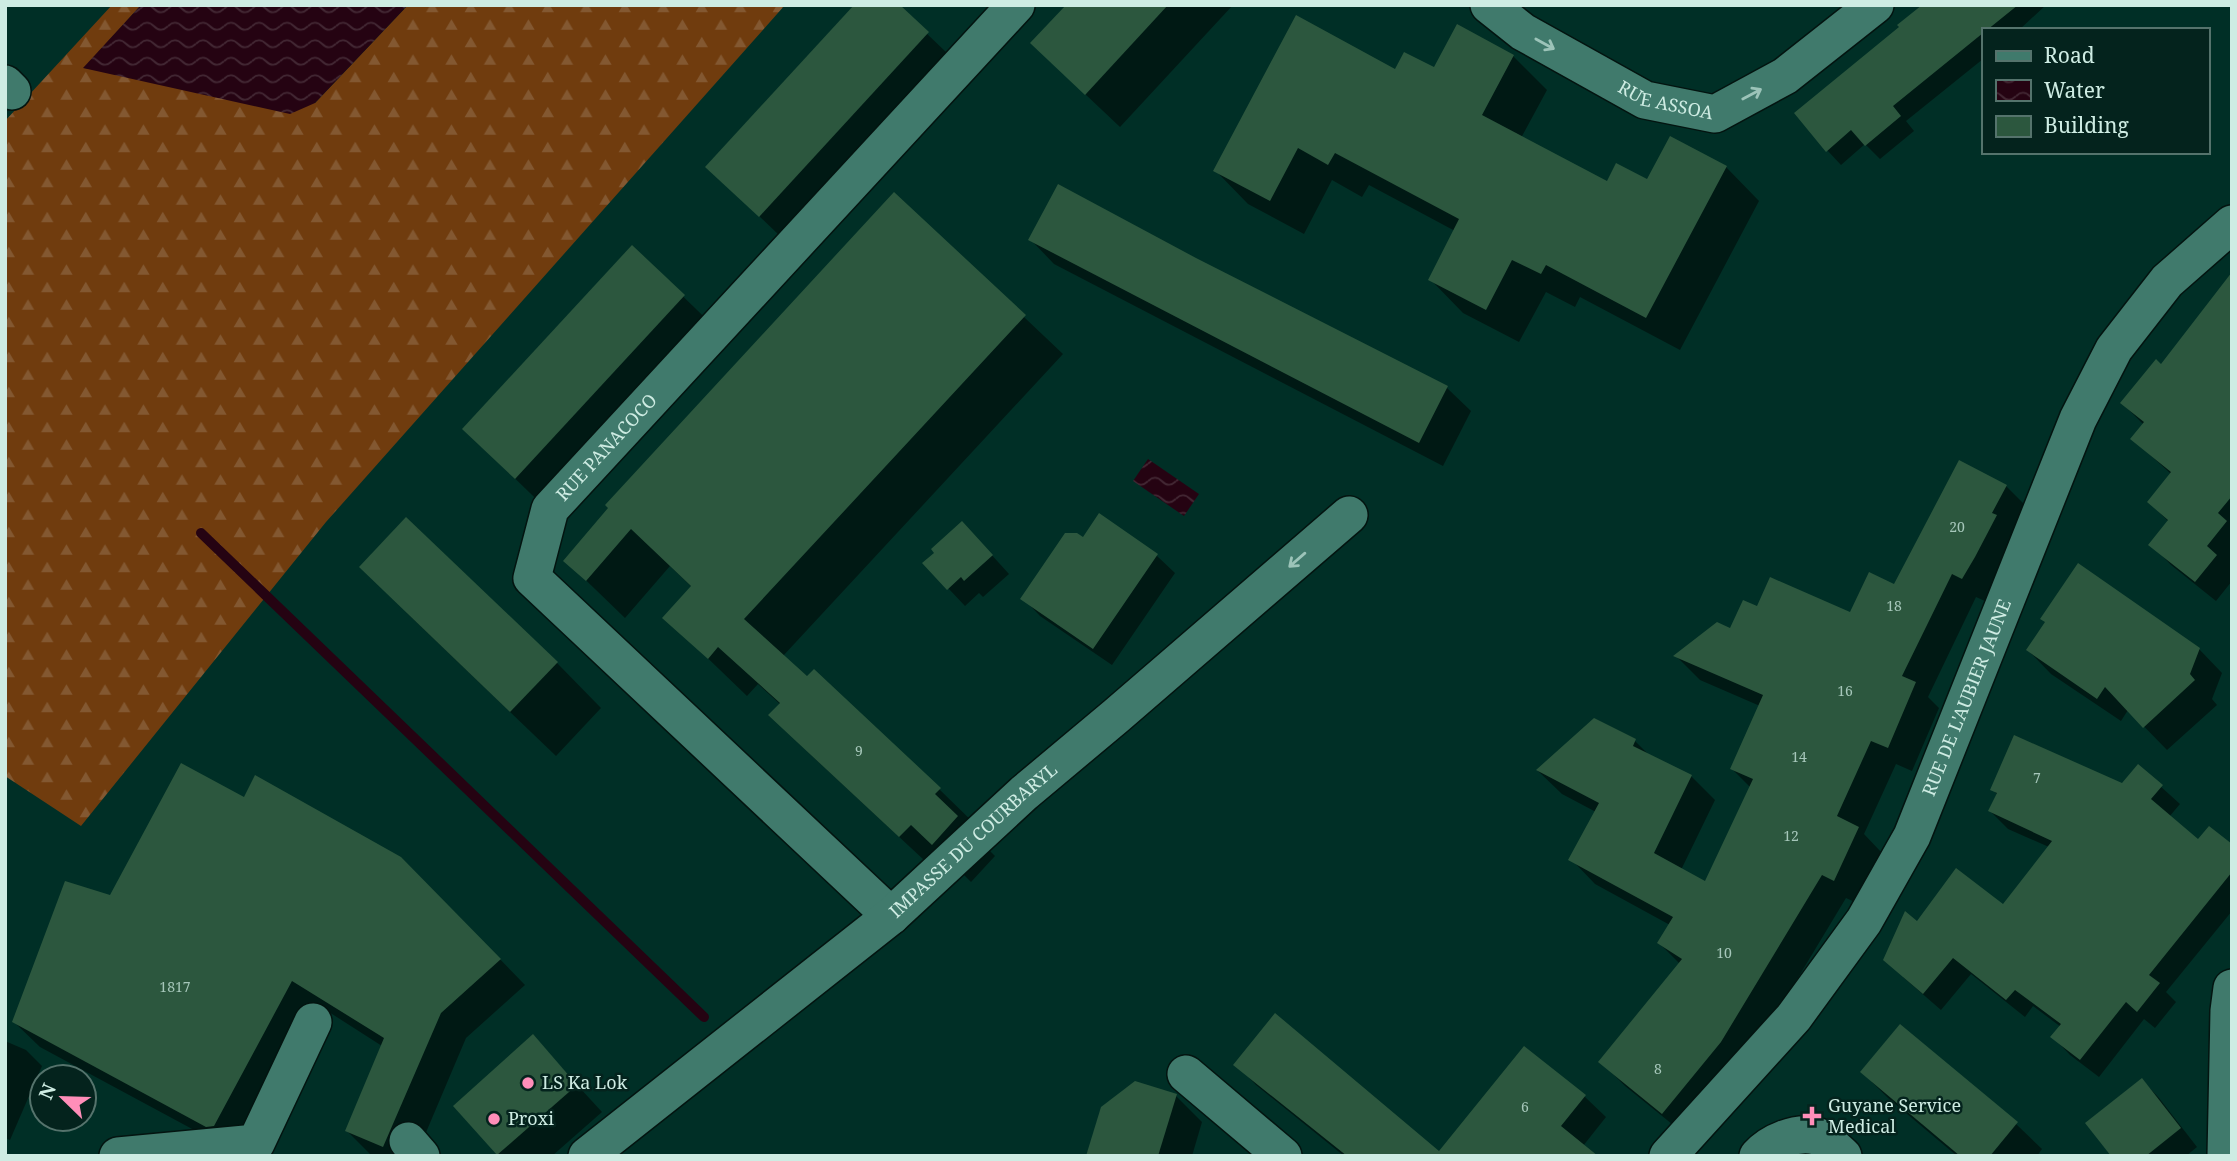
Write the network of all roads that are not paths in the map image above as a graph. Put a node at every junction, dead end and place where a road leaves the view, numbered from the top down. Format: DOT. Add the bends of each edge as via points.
graph roads {
  1 [pos="1016,5"];
  2 [pos="1489,5"];
  3 [pos="1875,5"];
  4 [pos="2232,224"];
  5 [pos="1349,515"];
  6 [pos="891,916"];
  7 [pos="2232,988"];
  8 [pos="313,1022"];
  9 [pos="1186,1074"];
  10 [pos="265,1149"];
  11 [pos="118,1156"];
  12 [pos="587,1156"];
  13 [pos="1283,1156"];
  14 [pos="1668,1156"];
  15 [pos="1758,1156"];
  16 [pos="1843,1156"];
  17 [pos="2226,1156"];
  1 -- 6 [label="street, RUE PANACOCO" via="550,509 532,578"];
  2 -- 3 [label="street, RUE ASSOA, one-way" via="1523,32 1644,100 1715,114 1785,76"];
  4 -- 14 [label="street, RUE DE L'AUBIER JAUNE" via="2167,281 2113,349 2078,419 1912,836 1864,921 1794,1017"];
  5 -- 6 [label="street, IMPASSE DU COURBARYL, one-way" via="1024,793"];
  6 -- 12 [label="street, IMPASSE DU COURBARYL"];
  7 -- 17 [label="street"];
  8 -- 10 [label="street"];
  9 -- 13 [label="street"];
  10 -- 11 [label="street"];
  15 -- 16 [label="street" via="1780,1141 1800,1136 1817,1136"];
}
